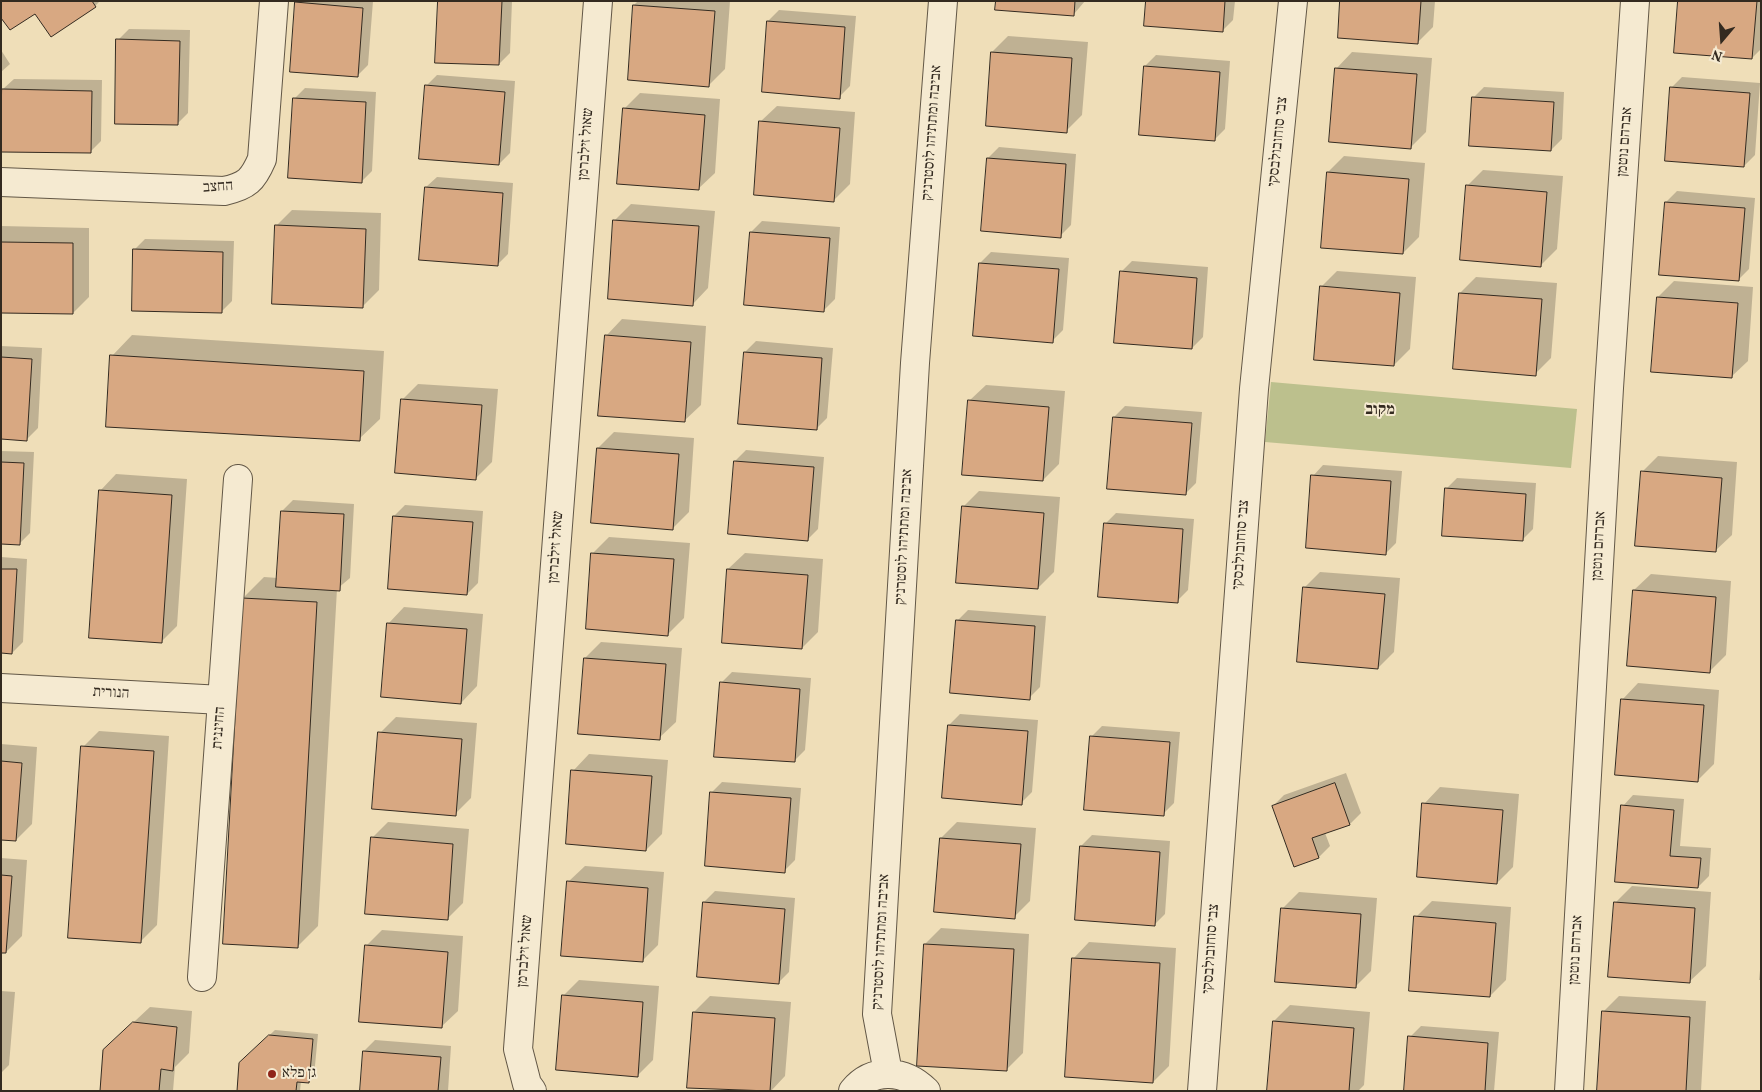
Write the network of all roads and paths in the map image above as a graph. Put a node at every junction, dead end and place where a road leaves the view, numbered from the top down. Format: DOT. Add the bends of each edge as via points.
graph roads {
  1 [pos="274,1"];
  2 [pos="598,1"];
  3 [pos="943,1"];
  4 [pos="1294,1"];
  5 [pos="1635,1"];
  6 [pos="1,182"];
  7 [pos="238,478"];
  8 [pos="1,688"];
  9 [pos="222,700"];
  10 [pos="202,977"];
  11 [pos="888,1073"];
  12 [pos="532,1091"];
  13 [pos="853,1091"];
  14 [pos="926,1091"];
  15 [pos="1202,1091"];
  16 [pos="1569,1091"];
  1 -- 6 [label="street, החצב" via="262,159 255,176 240,187 224,191"];
  2 -- 12 [label="street, שאול זילברמן" via="518,1048 527,1084"];
  3 -- 11 [label="street, אביבה ומתתיהו לוסטרניק" via="915,363 877,1014"];
  4 -- 15 [label="street, צבי סוחובולבסקי" via="1254,389"];
  5 -- 16 [label="street, אברהם נוטמן" via="1609,388"];
  7 -- 9 [label="street, החיננית"];
  8 -- 9 [label="street, הנורית"];
  9 -- 10 [label="street, החיננית"];
  11 -- 13 [label="street" via="872,1076"];
  11 -- 14 [label="street" via="910,1079"];
}
